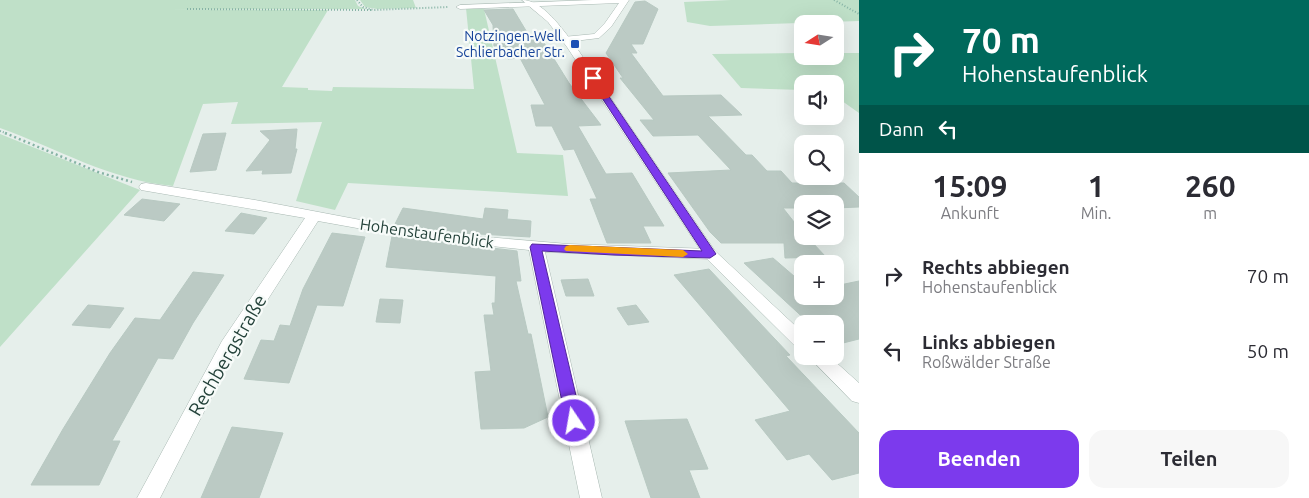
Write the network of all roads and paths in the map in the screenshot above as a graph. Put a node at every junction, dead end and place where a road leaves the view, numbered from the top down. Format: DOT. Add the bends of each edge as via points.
graph roads {
  1 [pos="358,0"];
  2 [pos="834,0"];
  3 [pos="624,1"];
  4 [pos="529,2"];
  5 [pos="460,7"];
  6 [pos="187,9"];
  7 [pos="373,10"];
  8 [pos="859,14"];
  9 [pos="566,39"];
  10 [pos="0,131"];
  11 [pos="146,187"];
  12 [pos="313,217"];
  13 [pos="536,247"];
  14 [pos="710,254"];
  15 [pos="794,334"];
  16 [pos="827,365"];
  17 [pos="859,395"];
  18 [pos="148,498"];
  19 [pos="591,498"];
  1 -- 7 [label="path" via="363,7"];
  2 -- 8 [label="path"];
  3 -- 4 [label="street"];
  3 -- 9 [label="street" via="596,36"];
  4 -- 5 [label="street"];
  4 -- 9 [label="street" via="551,20"];
  5 -- 7 [label="path"];
  6 -- 7 [label="path"];
  9 -- 14 [label="street"];
  10 -- 11 [label="path" via="98,172"];
  11 -- 12 [label="street, Hohenstaufenblick"];
  12 -- 13 [label="street, Hohenstaufenblick" via="426,235"];
  12 -- 18 [label="street, Rechbergstraße" via="228,346"];
  13 -- 14 [label="street, Hohenstaufenblick"];
  13 -- 19 [label="street"];
  14 -- 15 [label="street"];
  16 -- 17 [label="street"];
}
